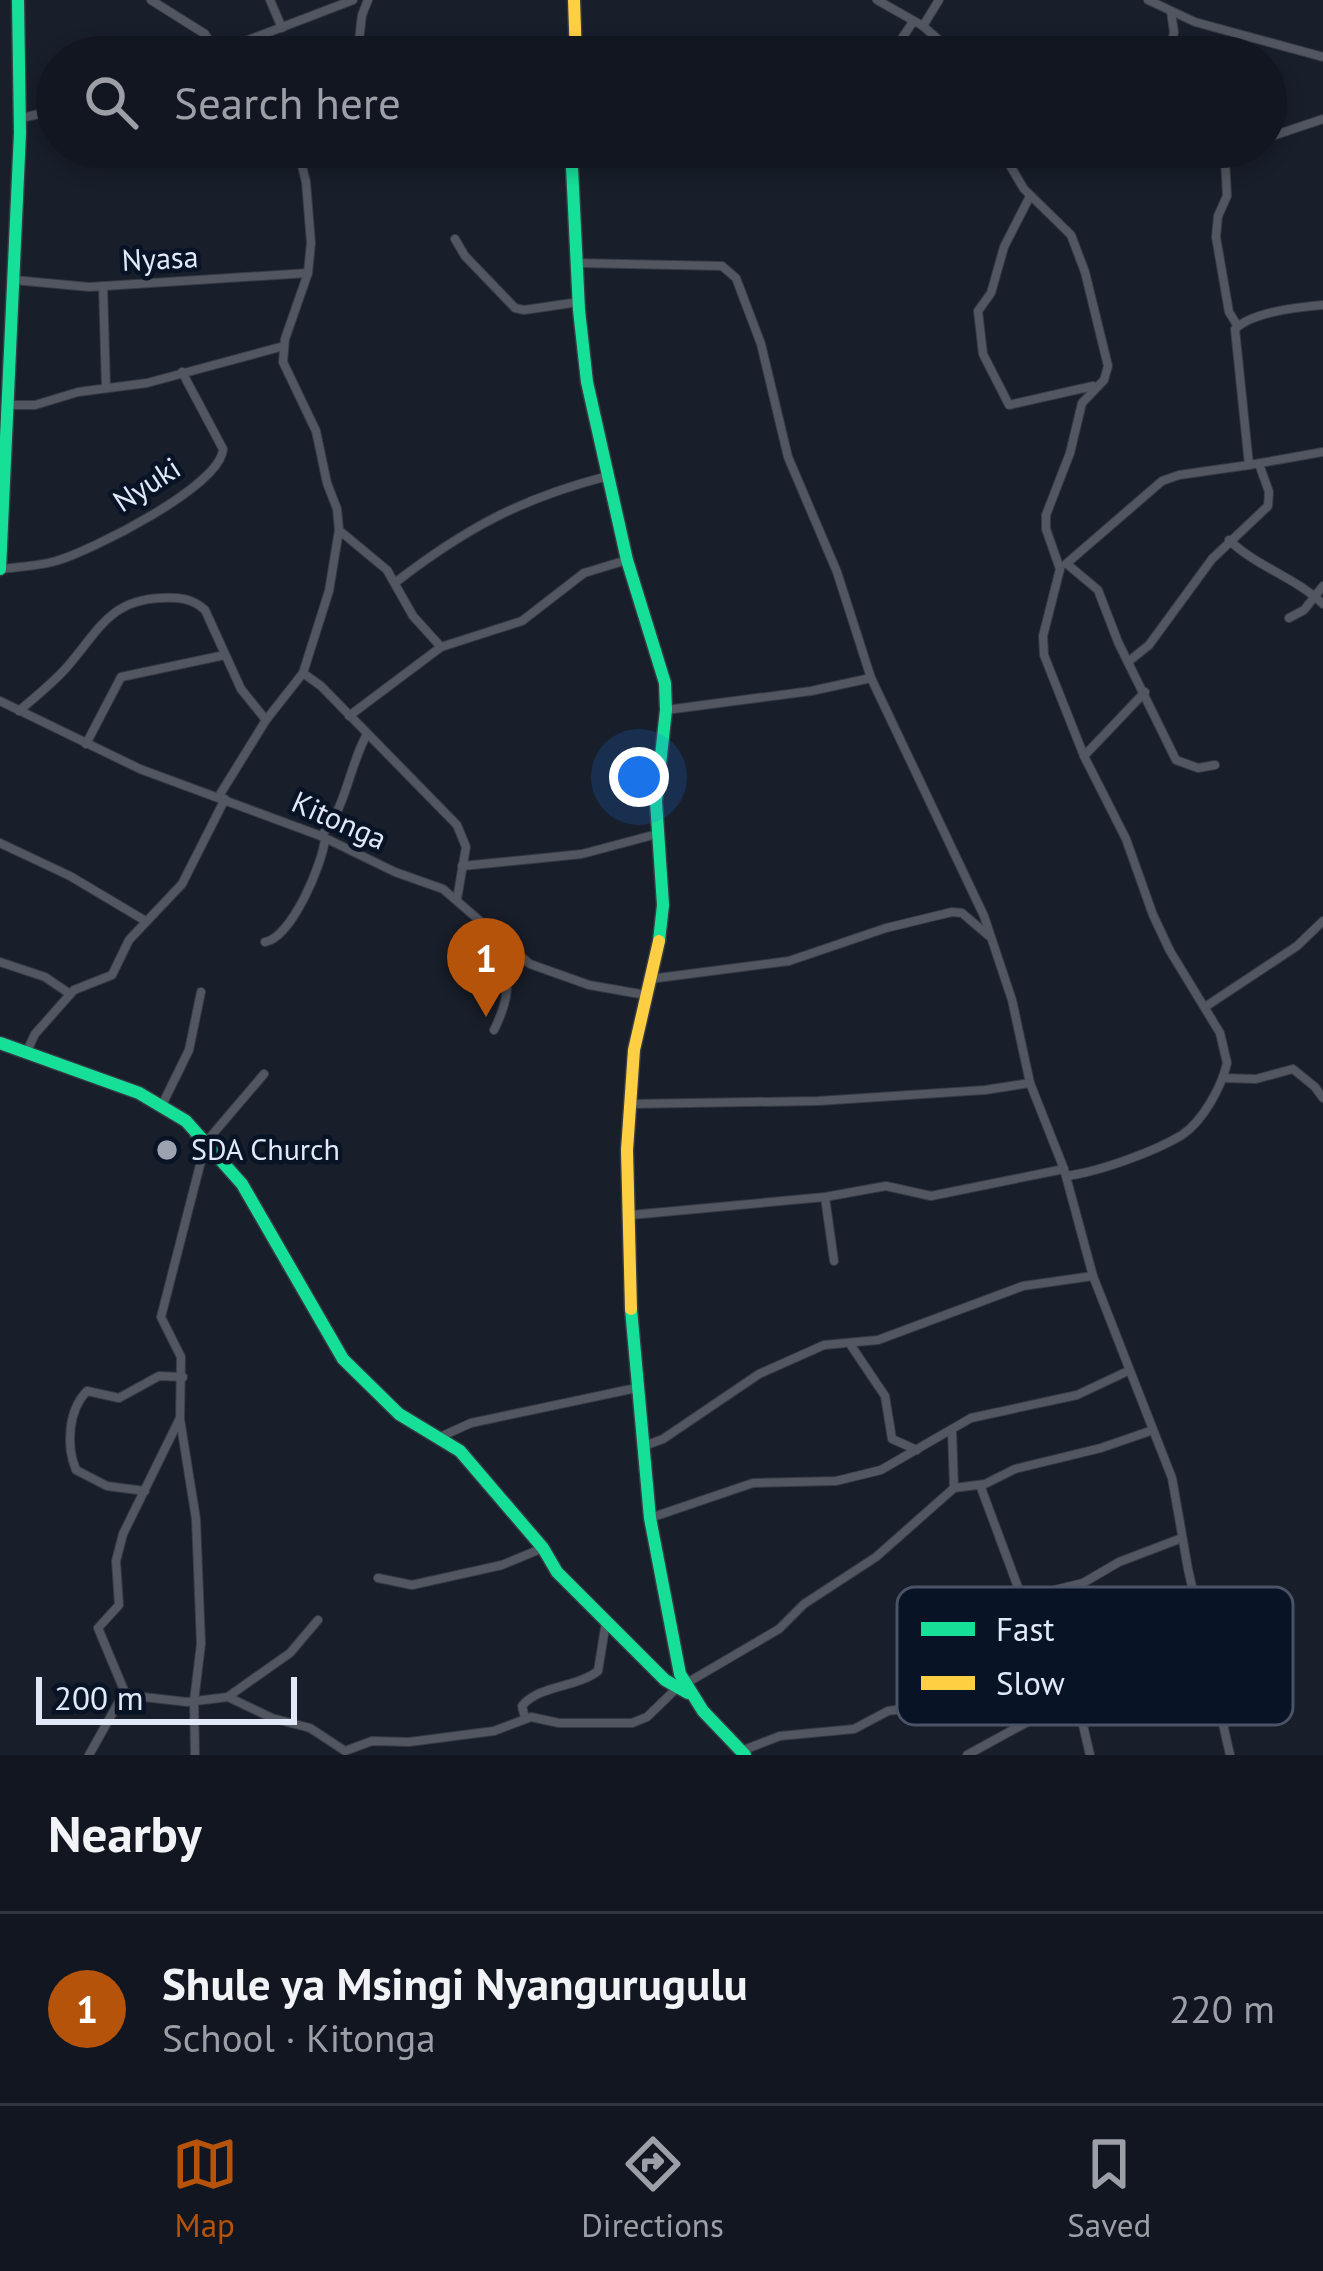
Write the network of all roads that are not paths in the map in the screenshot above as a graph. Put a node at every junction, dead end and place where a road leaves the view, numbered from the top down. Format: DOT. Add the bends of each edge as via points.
graph roads {
  1 [pos="18,0"];
  2 [pos="151,0"];
  3 [pos="270,0"];
  4 [pos="352,0"];
  5 [pos="368,0"];
  6 [pos="574,0"];
  7 [pos="877,0"];
  8 [pos="939,0"];
  9 [pos="1148,0"];
  10 [pos="1171,12"];
  11 [pos="918,24"];
  12 [pos="282,28"];
  13 [pos="206,36"];
  14 [pos="262,36"];
  15 [pos="360,36"];
  16 [pos="575,36"];
  17 [pos="907,36"];
  18 [pos="933,36"];
  19 [pos="1173,36"];
  20 [pos="1246,36"];
  21 [pos="1287,47"];
  22 [pos="1323,57"];
  23 [pos="36,115"];
  24 [pos="21,118"];
  25 [pos="1323,119"];
  26 [pos="1287,132"];
  27 [pos="303,168"];
  28 [pos="572,168"];
  29 [pos="1012,168"];
  30 [pos="1226,168"];
  31 [pos="1030,196"];
  32 [pos="455,239"];
  33 [pos="577,263"];
  34 [pos="10,272"];
  35 [pos="308,273"];
  36 [pos="103,286"];
  37 [pos="579,302"];
  38 [pos="1323,305"];
  39 [pos="1237,325"];
  40 [pos="284,346"];
  41 [pos="182,372"];
  42 [pos="1099,385"];
  43 [pos="106,388"];
  44 [pos="11,405"];
  45 [pos="1323,452"];
  46 [pos="1254,465"];
  47 [pos="608,476"];
  48 [pos="339,530"];
  49 [pos="1229,540"];
  50 [pos="627,560"];
  51 [pos="1064,566"];
  52 [pos="0,569"];
  53 [pos="396,582"];
  54 [pos="1323,586"];
  55 [pos="1320,601"];
  56 [pos="1289,619"];
  57 [pos="441,647"];
  58 [pos="225,655"];
  59 [pos="1128,662"];
  60 [pos="303,673"];
  61 [pos="871,677"];
  62 [pos="1145,692"];
  63 [pos="0,701"];
  64 [pos="666,710"];
  65 [pos="20,711"];
  66 [pos="349,716"];
  67 [pos="266,720"];
  68 [pos="366,736"];
  69 [pos="86,744"];
  70 [pos="1084,756"];
  71 [pos="1215,765"];
  72 [pos="222,797"];
  73 [pos="657,834"];
  74 [pos="323,837"];
  75 [pos="0,843"];
  76 [pos="462,866"];
  77 [pos="457,900"];
  78 [pos="144,920"];
  79 [pos="1323,921"];
  80 [pos="991,937"];
  81 [pos="497,938"];
  82 [pos="265,942"];
  83 [pos="0,962"];
  84 [pos="650,979"];
  85 [pos="201,992"];
  86 [pos="70,994"];
  87 [pos="646,995"];
  88 [pos="1205,1006"];
  89 [pos="494,1030"];
  90 [pos="0,1043"];
  91 [pos="26,1052"];
  92 [pos="264,1074"];
  93 [pos="1223,1078"];
  94 [pos="1030,1083"];
  95 [pos="1319,1084"];
  96 [pos="1323,1098"];
  97 [pos="163,1103"];
  98 [pos="628,1104"];
  99 [pos="191,1127"];
  100 [pos="206,1142"];
  101 [pos="1065,1173"];
  102 [pos="825,1197"];
  103 [pos="631,1215"];
  104 [pos="834,1261"];
  105 [pos="1093,1276"];
  106 [pos="849,1343"];
  107 [pos="1128,1371"];
  108 [pos="183,1377"];
  109 [pos="636,1388"];
  110 [pos="180,1419"];
  111 [pos="952,1428"];
  112 [pos="1153,1430"];
  113 [pos="440,1436"];
  114 [pos="642,1447"];
  115 [pos="919,1450"];
  116 [pos="980,1485"];
  117 [pos="954,1488"];
  118 [pos="145,1491"];
  119 [pos="650,1518"];
  120 [pos="1182,1538"];
  121 [pos="542,1548"];
  122 [pos="378,1579"];
  123 [pos="1018,1587"];
  124 [pos="1064,1587"];
  125 [pos="1193,1587"];
  126 [pos="318,1620"];
  127 [pos="607,1621"];
  128 [pos="685,1689"];
  129 [pos="126,1695"];
  130 [pos="228,1697"];
  131 [pos="194,1701"];
  132 [pos="897,1710"];
  133 [pos="525,1718"];
  134 [pos="1022,1725"];
  135 [pos="1082,1725"];
  136 [pos="1224,1725"];
  137 [pos="743,1753"];
  138 [pos="89,1755"];
  139 [pos="195,1755"];
  140 [pos="967,1755"];
  141 [pos="1090,1755"];
  142 [pos="1230,1755"];
  1 -- 24 [label="street"];
  2 -- 13 [label="street"];
  3 -- 12 [label="street"];
  4 -- 12 [label="street"];
  5 -- 15 [label="street"];
  6 -- 16 [label="street"];
  7 -- 11 [label="street"];
  8 -- 11 [label="street"];
  9 -- 10 [label="street"];
  10 -- 19 [label="street"];
  10 -- 20 [label="street"];
  11 -- 17 [label="street"];
  11 -- 18 [label="street"];
  12 -- 14 [label="street"];
  21 -- 22 [label="street"];
  23 -- 24 [label="street"];
  24 -- 34 [label="street"];
  25 -- 26 [label="street"];
  27 -- 35 [label="street"];
  28 -- 33 [label="street"];
  29 -- 31 [label="street"];
  30 -- 39 [label="street" via="1216,237"];
  31 -- 42 [label="street" via="1064,226 1082,262 1108,366"];
  31 -- 42 [label="street" via="978,311 983,354 1010,405"];
  32 -- 37 [label="street" via="515,308"];
  33 -- 37 [label="street"];
  33 -- 61 [label="street" via="732,270 761,344 788,457"];
  34 -- 36 [label="street, Nyasa"];
  34 -- 44 [label="street"];
  35 -- 36 [label="street, Nyasa"];
  35 -- 40 [label="street"];
  36 -- 43 [label="street"];
  37 -- 47 [label="street"];
  38 -- 39 [label="street"];
  39 -- 46 [label="street"];
  40 -- 41 [label="street"];
  40 -- 48 [label="street" via="286,371 318,436"];
  41 -- 43 [label="street"];
  41 -- 52 [label="street, Nyuki" via="223,448 210,472 84,551"];
  42 -- 51 [label="street" via="1082,403 1046,515"];
  43 -- 44 [label="street"];
  44 -- 52 [label="street"];
  45 -- 46 [label="street"];
  46 -- 49 [label="street" via="1270,500"];
  46 -- 51 [label="street" via="1162,481"];
  47 -- 50 [label="street"];
  47 -- 53 [label="street" via="499,513"];
  48 -- 53 [label="street"];
  48 -- 60 [label="street"];
  49 -- 55 [label="street"];
  49 -- 59 [label="street"];
  50 -- 57 [label="street" via="584,573 522,621"];
  50 -- 64 [label="street" via="660,658"];
  51 -- 59 [label="street" via="1098,590"];
  51 -- 70 [label="street" via="1043,646"];
  53 -- 57 [label="street"];
  54 -- 55 [label="street"];
  55 -- 56 [label="street"];
  57 -- 66 [label="street"];
  58 -- 65 [label="street" via="196,602 130,602"];
  58 -- 67 [label="street"];
  58 -- 69 [label="street" via="119,678"];
  59 -- 62 [label="street"];
  60 -- 66 [label="street"];
  60 -- 67 [label="street"];
  61 -- 64 [label="street"];
  61 -- 80 [label="street"];
  62 -- 70 [label="street"];
  62 -- 71 [label="street" via="1176,760"];
  63 -- 65 [label="street, Kitonga"];
  64 -- 73 [label="street"];
  65 -- 69 [label="street, Kitonga"];
  66 -- 68 [label="street"];
  67 -- 72 [label="street"];
  68 -- 74 [label="street"];
  68 -- 76 [label="street" via="457,825 466,847"];
  69 -- 72 [label="street, Kitonga"];
  70 -- 88 [label="street" via="1170,951"];
  72 -- 74 [label="street, Kitonga"];
  72 -- 78 [label="street" via="182,884"];
  73 -- 76 [label="street" via="582,854"];
  73 -- 84 [label="street" via="663,905"];
  74 -- 77 [label="street, Kitonga"];
  74 -- 82 [label="street" via="319,866 283,934"];
  75 -- 78 [label="street"];
  76 -- 77 [label="street"];
  77 -- 81 [label="street, Kitonga"];
  78 -- 86 [label="street" via="109,978"];
  79 -- 88 [label="street"];
  80 -- 84 [label="street" via="952,912 776,964"];
  80 -- 94 [label="street"];
  81 -- 87 [label="street, Kitonga" via="557,976"];
  81 -- 89 [label="street" via="509,984"];
  83 -- 86 [label="street"];
  84 -- 87 [label="street"];
  85 -- 97 [label="street" via="189,1050"];
  86 -- 91 [label="street"];
  87 -- 98 [label="street"];
  88 -- 93 [label="street" via="1227,1056"];
  90 -- 91 [label="street"];
  91 -- 97 [label="street"];
  92 -- 100 [label="street"];
  93 -- 95 [label="street" via="1293,1070"];
  93 -- 101 [label="street" via="1183,1134 1093,1171"];
  94 -- 98 [label="street" via="818,1101"];
  94 -- 101 [label="street"];
  95 -- 96 [label="street"];
  97 -- 99 [label="street"];
  98 -- 103 [label="street"];
  99 -- 100 [label="street"];
  99 -- 108 [label="street" via="201,1161 161,1310"];
  100 -- 113 [label="street" via="242,1184 343,1359 399,1414"];
  101 -- 102 [label="street" via="931,1196 886,1186"];
  101 -- 105 [label="street"];
  102 -- 103 [label="street"];
  102 -- 104 [label="street"];
  103 -- 109 [label="street"];
  105 -- 106 [label="street" via="1023,1286 895,1336"];
  105 -- 107 [label="street"];
  106 -- 114 [label="street" via="774,1365"];
  106 -- 115 [label="street" via="885,1396 892,1439"];
  107 -- 111 [label="street" via="1077,1395"];
  107 -- 112 [label="street"];
  108 -- 110 [label="street"];
  108 -- 118 [label="street" via="159,1376 119,1399 87,1391 74,1409 76,1470 107,1486"];
  109 -- 113 [label="street"];
  109 -- 114 [label="street"];
  110 -- 118 [label="street"];
  110 -- 131 [label="street" via="197,1537"];
  111 -- 115 [label="street"];
  111 -- 117 [label="street"];
  112 -- 116 [label="street"];
  112 -- 120 [label="street"];
  113 -- 121 [label="street"];
  114 -- 119 [label="street"];
  115 -- 119 [label="street" via="881,1470 736,1486"];
  116 -- 117 [label="street"];
  116 -- 123 [label="street"];
  117 -- 128 [label="street" via="876,1557"];
  118 -- 129 [label="street" via="116,1559 118,1605 98,1628"];
  119 -- 128 [label="street"];
  120 -- 124 [label="street"];
  120 -- 125 [label="street"];
  121 -- 122 [label="street" via="412,1585"];
  121 -- 127 [label="street"];
  126 -- 130 [label="street" via="290,1653"];
  127 -- 128 [label="street" via="664,1681"];
  127 -- 133 [label="street" via="598,1671 530,1696"];
  128 -- 133 [label="street" via="632,1723"];
  128 -- 137 [label="street"];
  129 -- 131 [label="street"];
  129 -- 138 [label="street"];
  130 -- 131 [label="street"];
  130 -- 133 [label="street" via="310,1728 345,1751 378,1740 494,1731"];
  131 -- 139 [label="street"];
  132 -- 137 [label="street" via="854,1729 780,1736"];
  134 -- 140 [label="street"];
  135 -- 141 [label="street"];
  136 -- 142 [label="street"];
}
